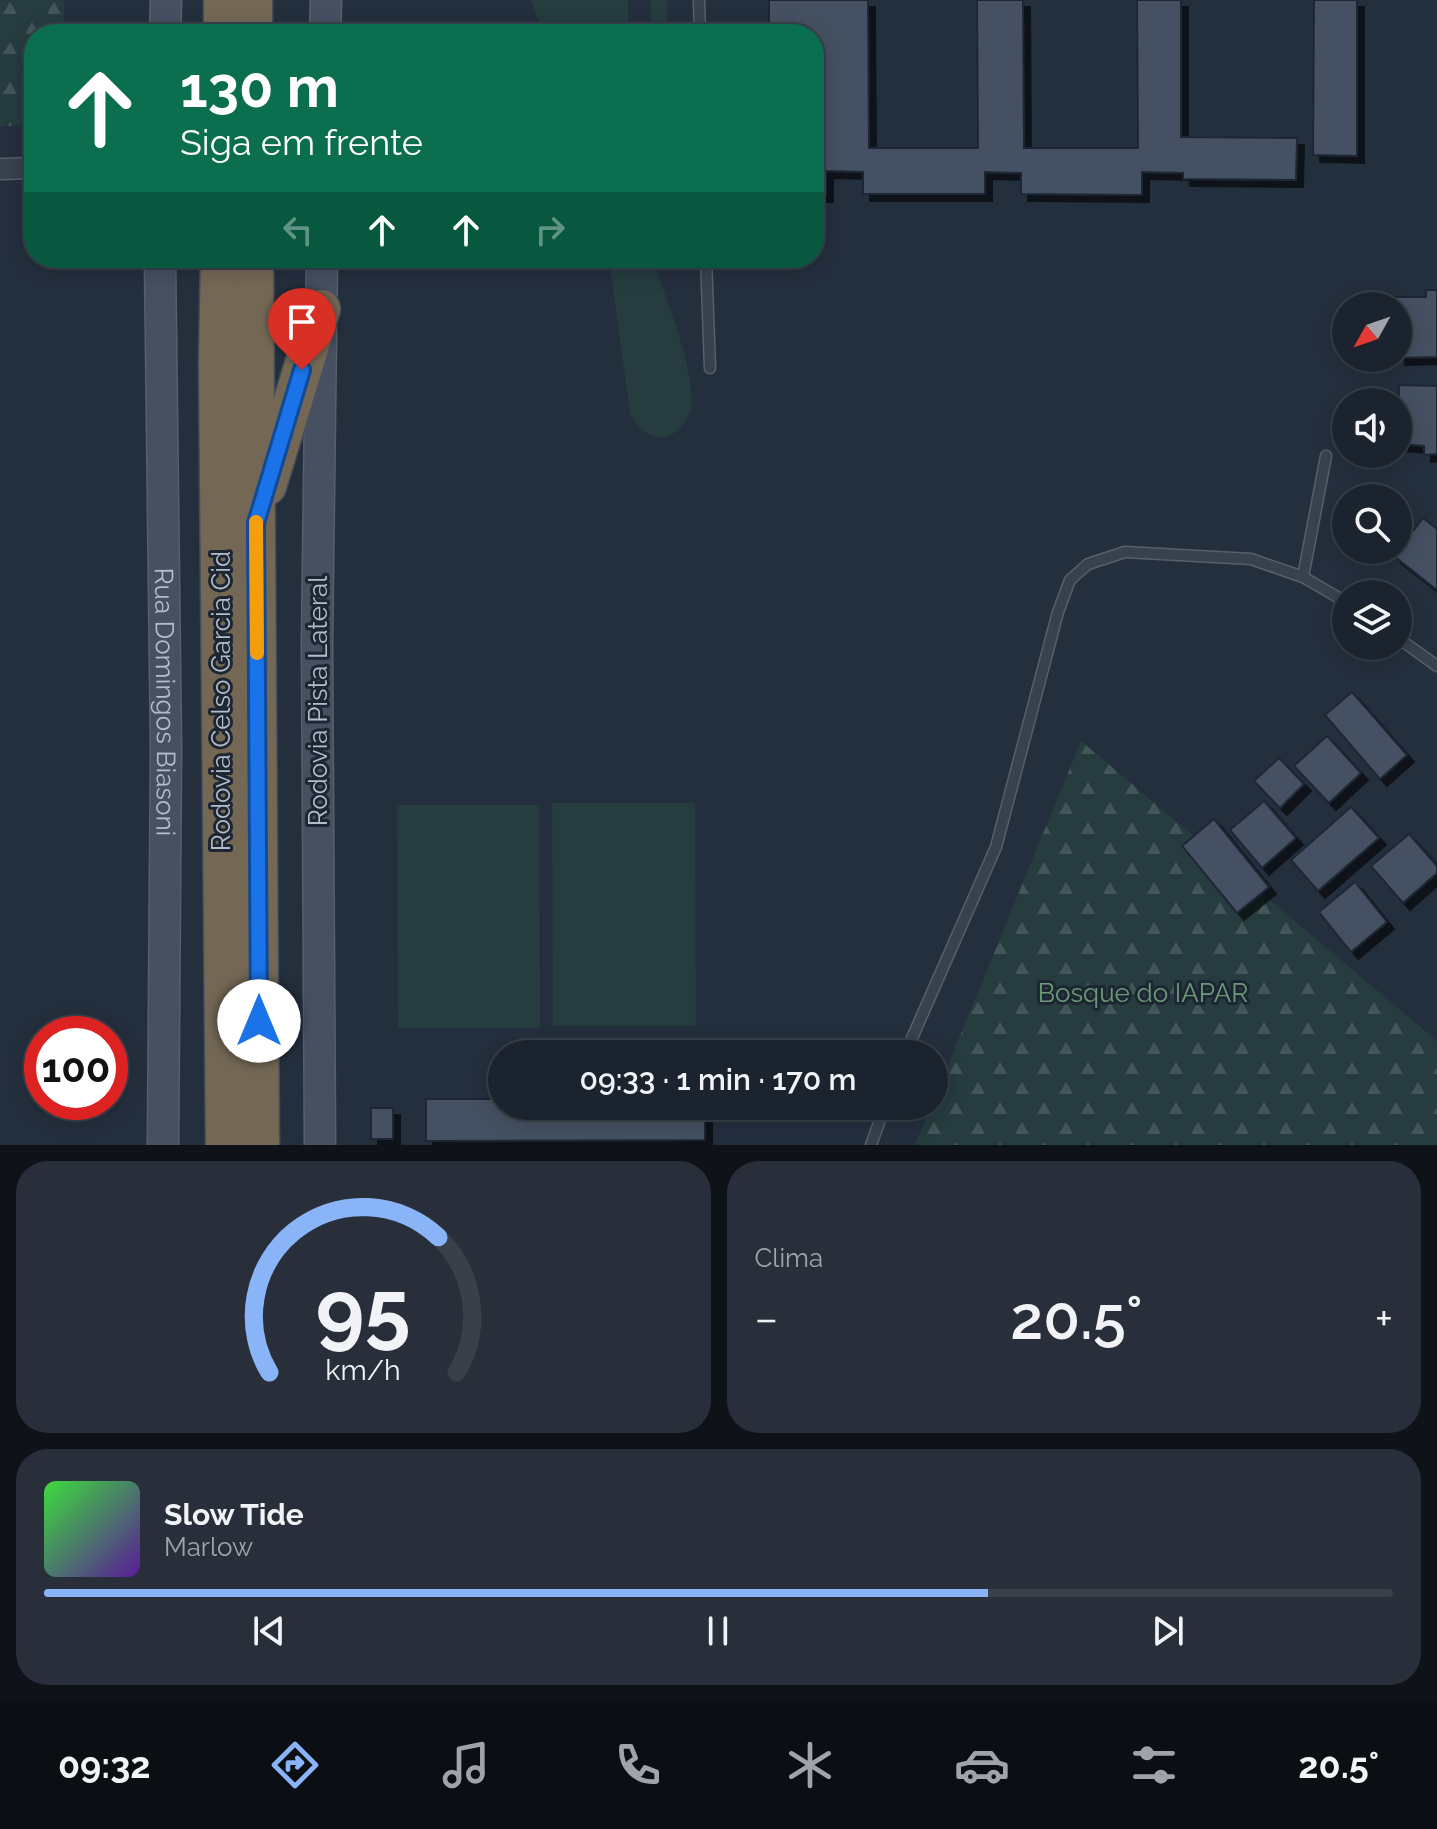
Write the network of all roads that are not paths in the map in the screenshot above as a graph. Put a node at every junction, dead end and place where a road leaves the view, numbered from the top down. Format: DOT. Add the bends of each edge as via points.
graph roads {
  1 [pos="166,0"];
  2 [pos="223,0"];
  3 [pos="253,0"];
  4 [pos="326,0"];
  5 [pos="699,0"];
  6 [pos="165,24"];
  7 [pos="223,24"];
  8 [pos="253,24"];
  9 [pos="325,24"];
  10 [pos="700,24"];
  11 [pos="24,168"];
  12 [pos="0,169"];
  13 [pos="160,268"];
  14 [pos="220,268"];
  15 [pos="254,268"];
  16 [pos="322,268"];
  17 [pos="706,268"];
  18 [pos="321,309"];
  19 [pos="710,368"];
  20 [pos="1326,456"];
  21 [pos="256,523"];
  22 [pos="1303,577"];
  23 [pos="1332,594"];
  24 [pos="1412,648"];
  25 [pos="1437,666"];
  26 [pos="911,1040"];
  27 [pos="880,1120"];
  28 [pos="163,1145"];
  29 [pos="225,1145"];
  30 [pos="260,1145"];
  31 [pos="320,1145"];
  32 [pos="871,1145"];
  1 -- 6 [label="main road"];
  2 -- 7 [label="highway"];
  3 -- 8 [label="highway"];
  4 -- 9 [label="main road"];
  5 -- 10 [label="lane"];
  11 -- 12 [label="street"];
  13 -- 28 [label="main road, Rua Domingos Biasoni" via="166,749"];
  14 -- 29 [label="highway, Rodovia Celso Garcia Cid"];
  15 -- 21 [label="highway, Rodovia Celso Garcia Cid"];
  16 -- 18 [label="main road, Rodovia Pista Lateral"];
  17 -- 19 [label="lane"];
  18 -- 21 [label="highway"];
  18 -- 31 [label="main road, Rodovia Pista Lateral"];
  20 -- 22 [label="lane"];
  21 -- 30 [label="highway, Rodovia Celso Garcia Cid"];
  22 -- 23 [label="lane"];
  22 -- 26 [label="lane" via="1251,559 1125,552 1088,564 1070,580 996,847"];
  24 -- 25 [label="lane"];
  27 -- 32 [label="lane"];
}
